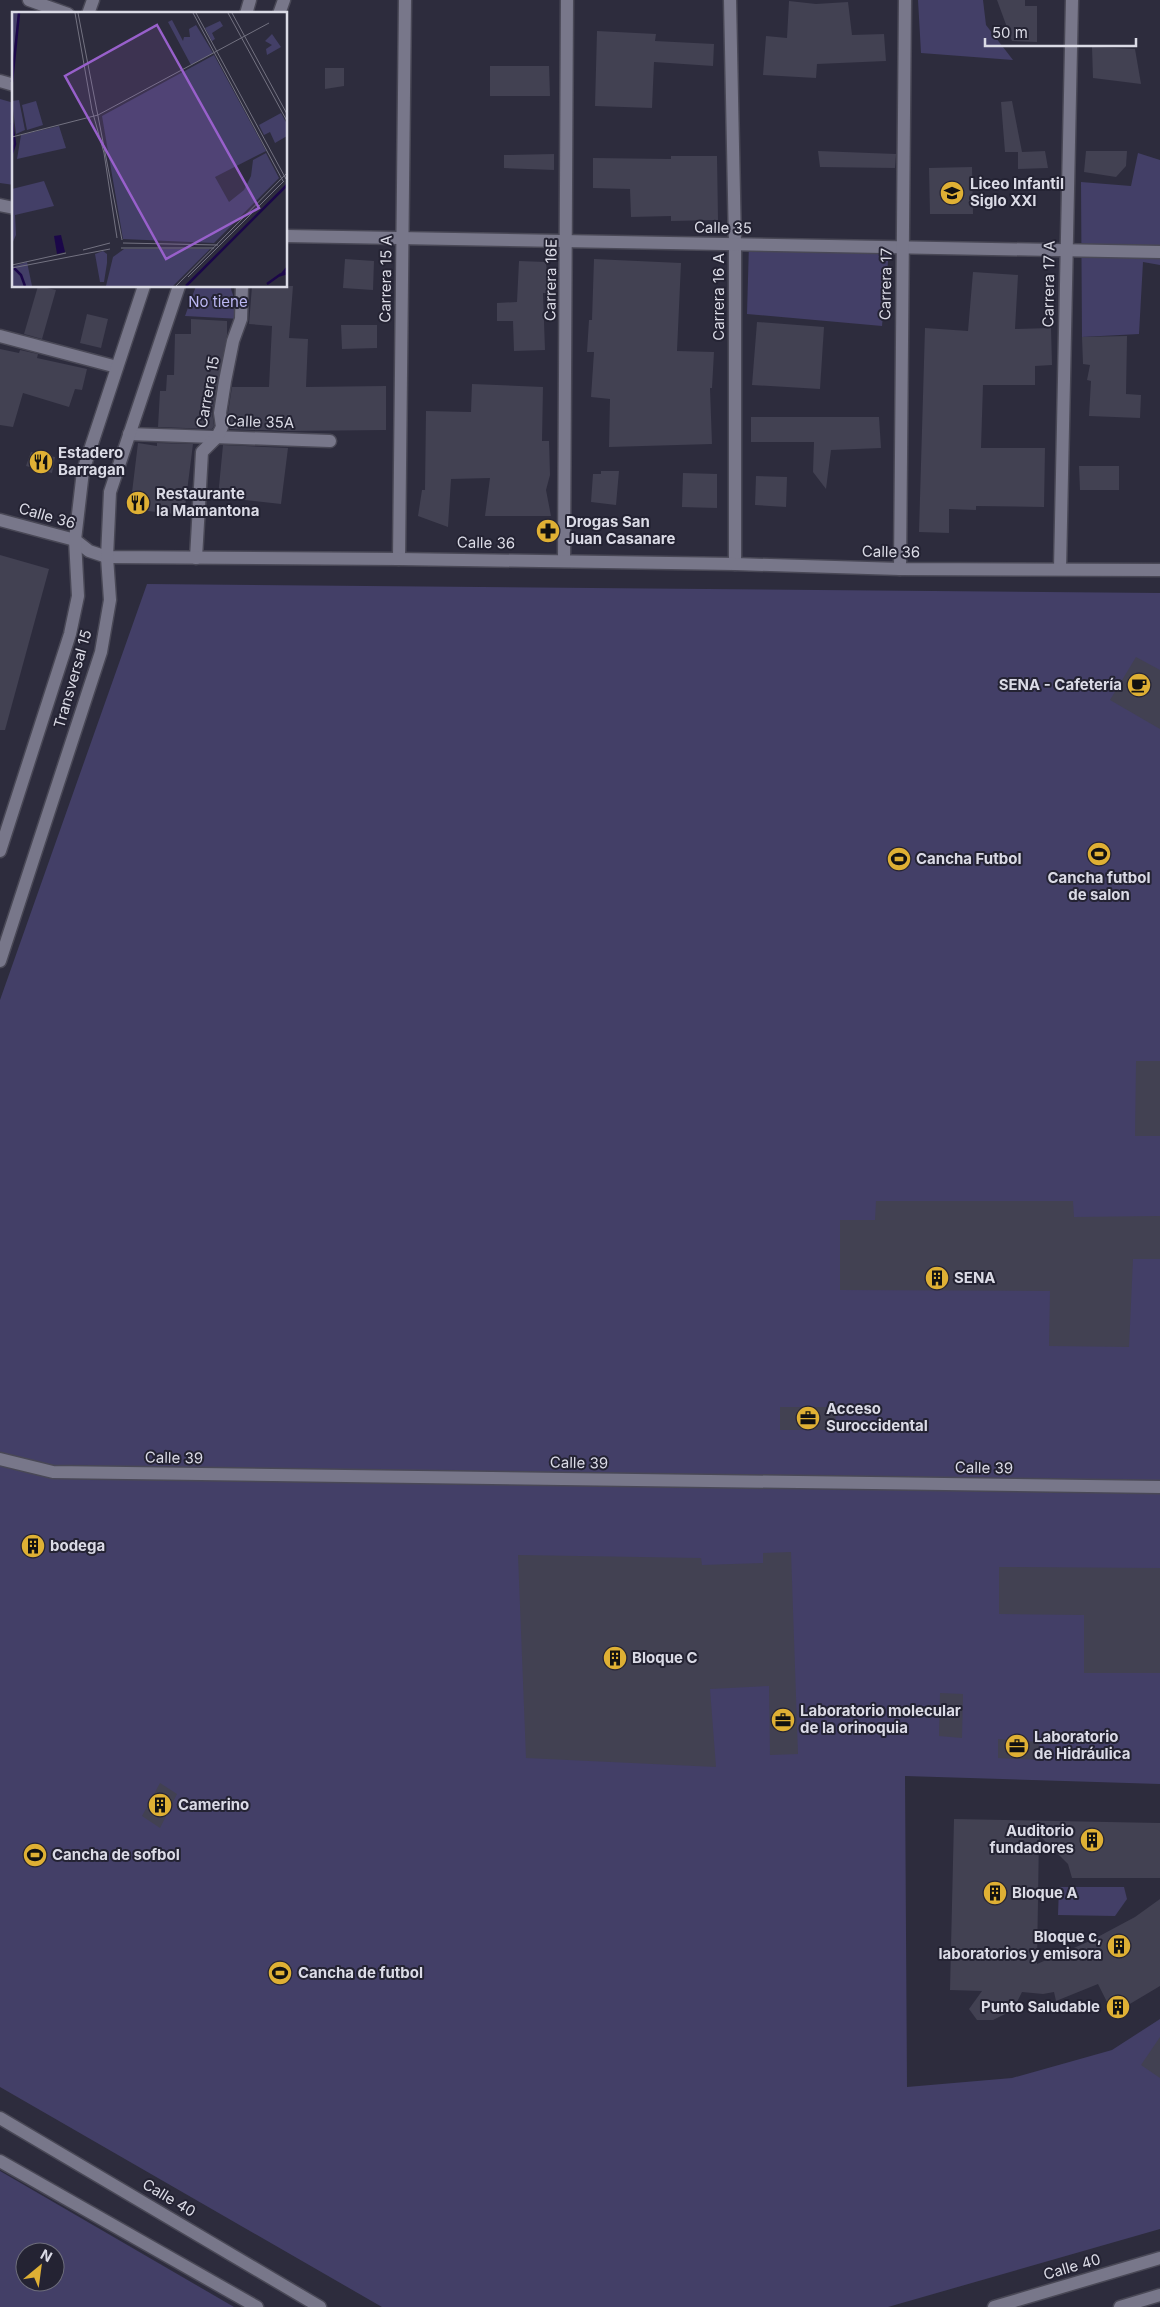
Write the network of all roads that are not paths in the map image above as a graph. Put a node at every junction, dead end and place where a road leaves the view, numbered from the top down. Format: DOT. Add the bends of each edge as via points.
graph roads {
  1 [pos="29,0"];
  2 [pos="93,0"];
  3 [pos="284,0"];
  4 [pos="405,0"];
  5 [pos="568,0"];
  6 [pos="730,0"];
  7 [pos="905,0"];
  8 [pos="1072,0"];
  9 [pos="62,12"];
  10 [pos="89,12"];
  11 [pos="280,12"];
  12 [pos="288,236"];
  13 [pos="403,238"];
  14 [pos="568,242"];
  15 [pos="735,244"];
  16 [pos="903,248"];
  17 [pos="1066,250"];
  18 [pos="1160,252"];
  19 [pos="143,288"];
  20 [pos="177,288"];
  21 [pos="242,288"];
  22 [pos="0,336"];
  23 [pos="117,367"];
  24 [pos="129,434"];
  25 [pos="217,437"];
  26 [pos="330,440"];
  27 [pos="0,520"];
  28 [pos="75,540"];
  29 [pos="107,557"];
  30 [pos="196,558"];
  31 [pos="399,559"];
  32 [pos="564,561"];
  33 [pos="734,564"];
  34 [pos="900,569"];
  35 [pos="1060,569"];
  36 [pos="1160,570"];
  37 [pos="0,848"];
  38 [pos="0,961"];
  39 [pos="0,1459"];
  40 [pos="1160,1486"];
  41 [pos="0,2118"];
  42 [pos="0,2161"];
  43 [pos="1160,2258"];
  44 [pos="1160,2295"];
  45 [pos="257,2307"];
  46 [pos="320,2307"];
  47 [pos="994,2307"];
  48 [pos="1120,2307"];
  1 -- 9 [label="street"];
  2 -- 10 [label="street"];
  3 -- 11 [label="street"];
  4 -- 13 [label="street, Carrera 15 A"];
  5 -- 14 [label="street, Carrera 16E"];
  6 -- 15 [label="street, Carrera 16 A"];
  7 -- 16 [label="street, Carrera 17"];
  8 -- 17 [label="street, Carrera 17 A"];
  12 -- 13 [label="street, Calle 35"];
  13 -- 14 [label="street, Calle 35"];
  13 -- 31 [label="street, Carrera 15 A"];
  14 -- 15 [label="street, Calle 35"];
  14 -- 32 [label="street, Carrera 16E"];
  15 -- 16 [label="street, Calle 35"];
  15 -- 33 [label="street, Carrera 16 A"];
  16 -- 17 [label="street, Calle 35"];
  16 -- 34 [label="street, Carrera 17"];
  17 -- 18 [label="street, Calle 35"];
  17 -- 35 [label="street, Carrera 17 A"];
  19 -- 23 [label="street, Transversal 15"];
  20 -- 24 [label="street, Transversal 15"];
  21 -- 25 [label="street, Carrera 15" via="241,319 229,360 220,413 222,427"];
  22 -- 23 [label="street"];
  23 -- 28 [label="street, Transversal 15" via="83,471"];
  24 -- 25 [label="street, Calle 35A"];
  24 -- 29 [label="street, Transversal 15" via="110,492"];
  25 -- 26 [label="street, Calle 35A"];
  25 -- 30 [label="street, Carrera 15" via="202,452"];
  27 -- 28 [label="street, Calle 36"];
  28 -- 29 [label="street, Calle 36" via="89,551"];
  28 -- 37 [label="street, Transversal 15" via="78,596 70,634"];
  29 -- 30 [label="street, Calle 36"];
  29 -- 38 [label="street, Transversal 15" via="110,600 101,652"];
  30 -- 31 [label="street, Calle 36"];
  31 -- 32 [label="street, Calle 36"];
  32 -- 33 [label="street, Calle 36"];
  33 -- 34 [label="street, Calle 36"];
  34 -- 35 [label="street, Calle 36"];
  35 -- 36 [label="street, Calle 36"];
  39 -- 40 [label="street, Calle 39" via="53,1472"];
  41 -- 46 [label="street, Calle 40"];
  42 -- 45 [label="street"];
  43 -- 47 [label="street, Calle 40"];
  44 -- 48 [label="street"];
}
